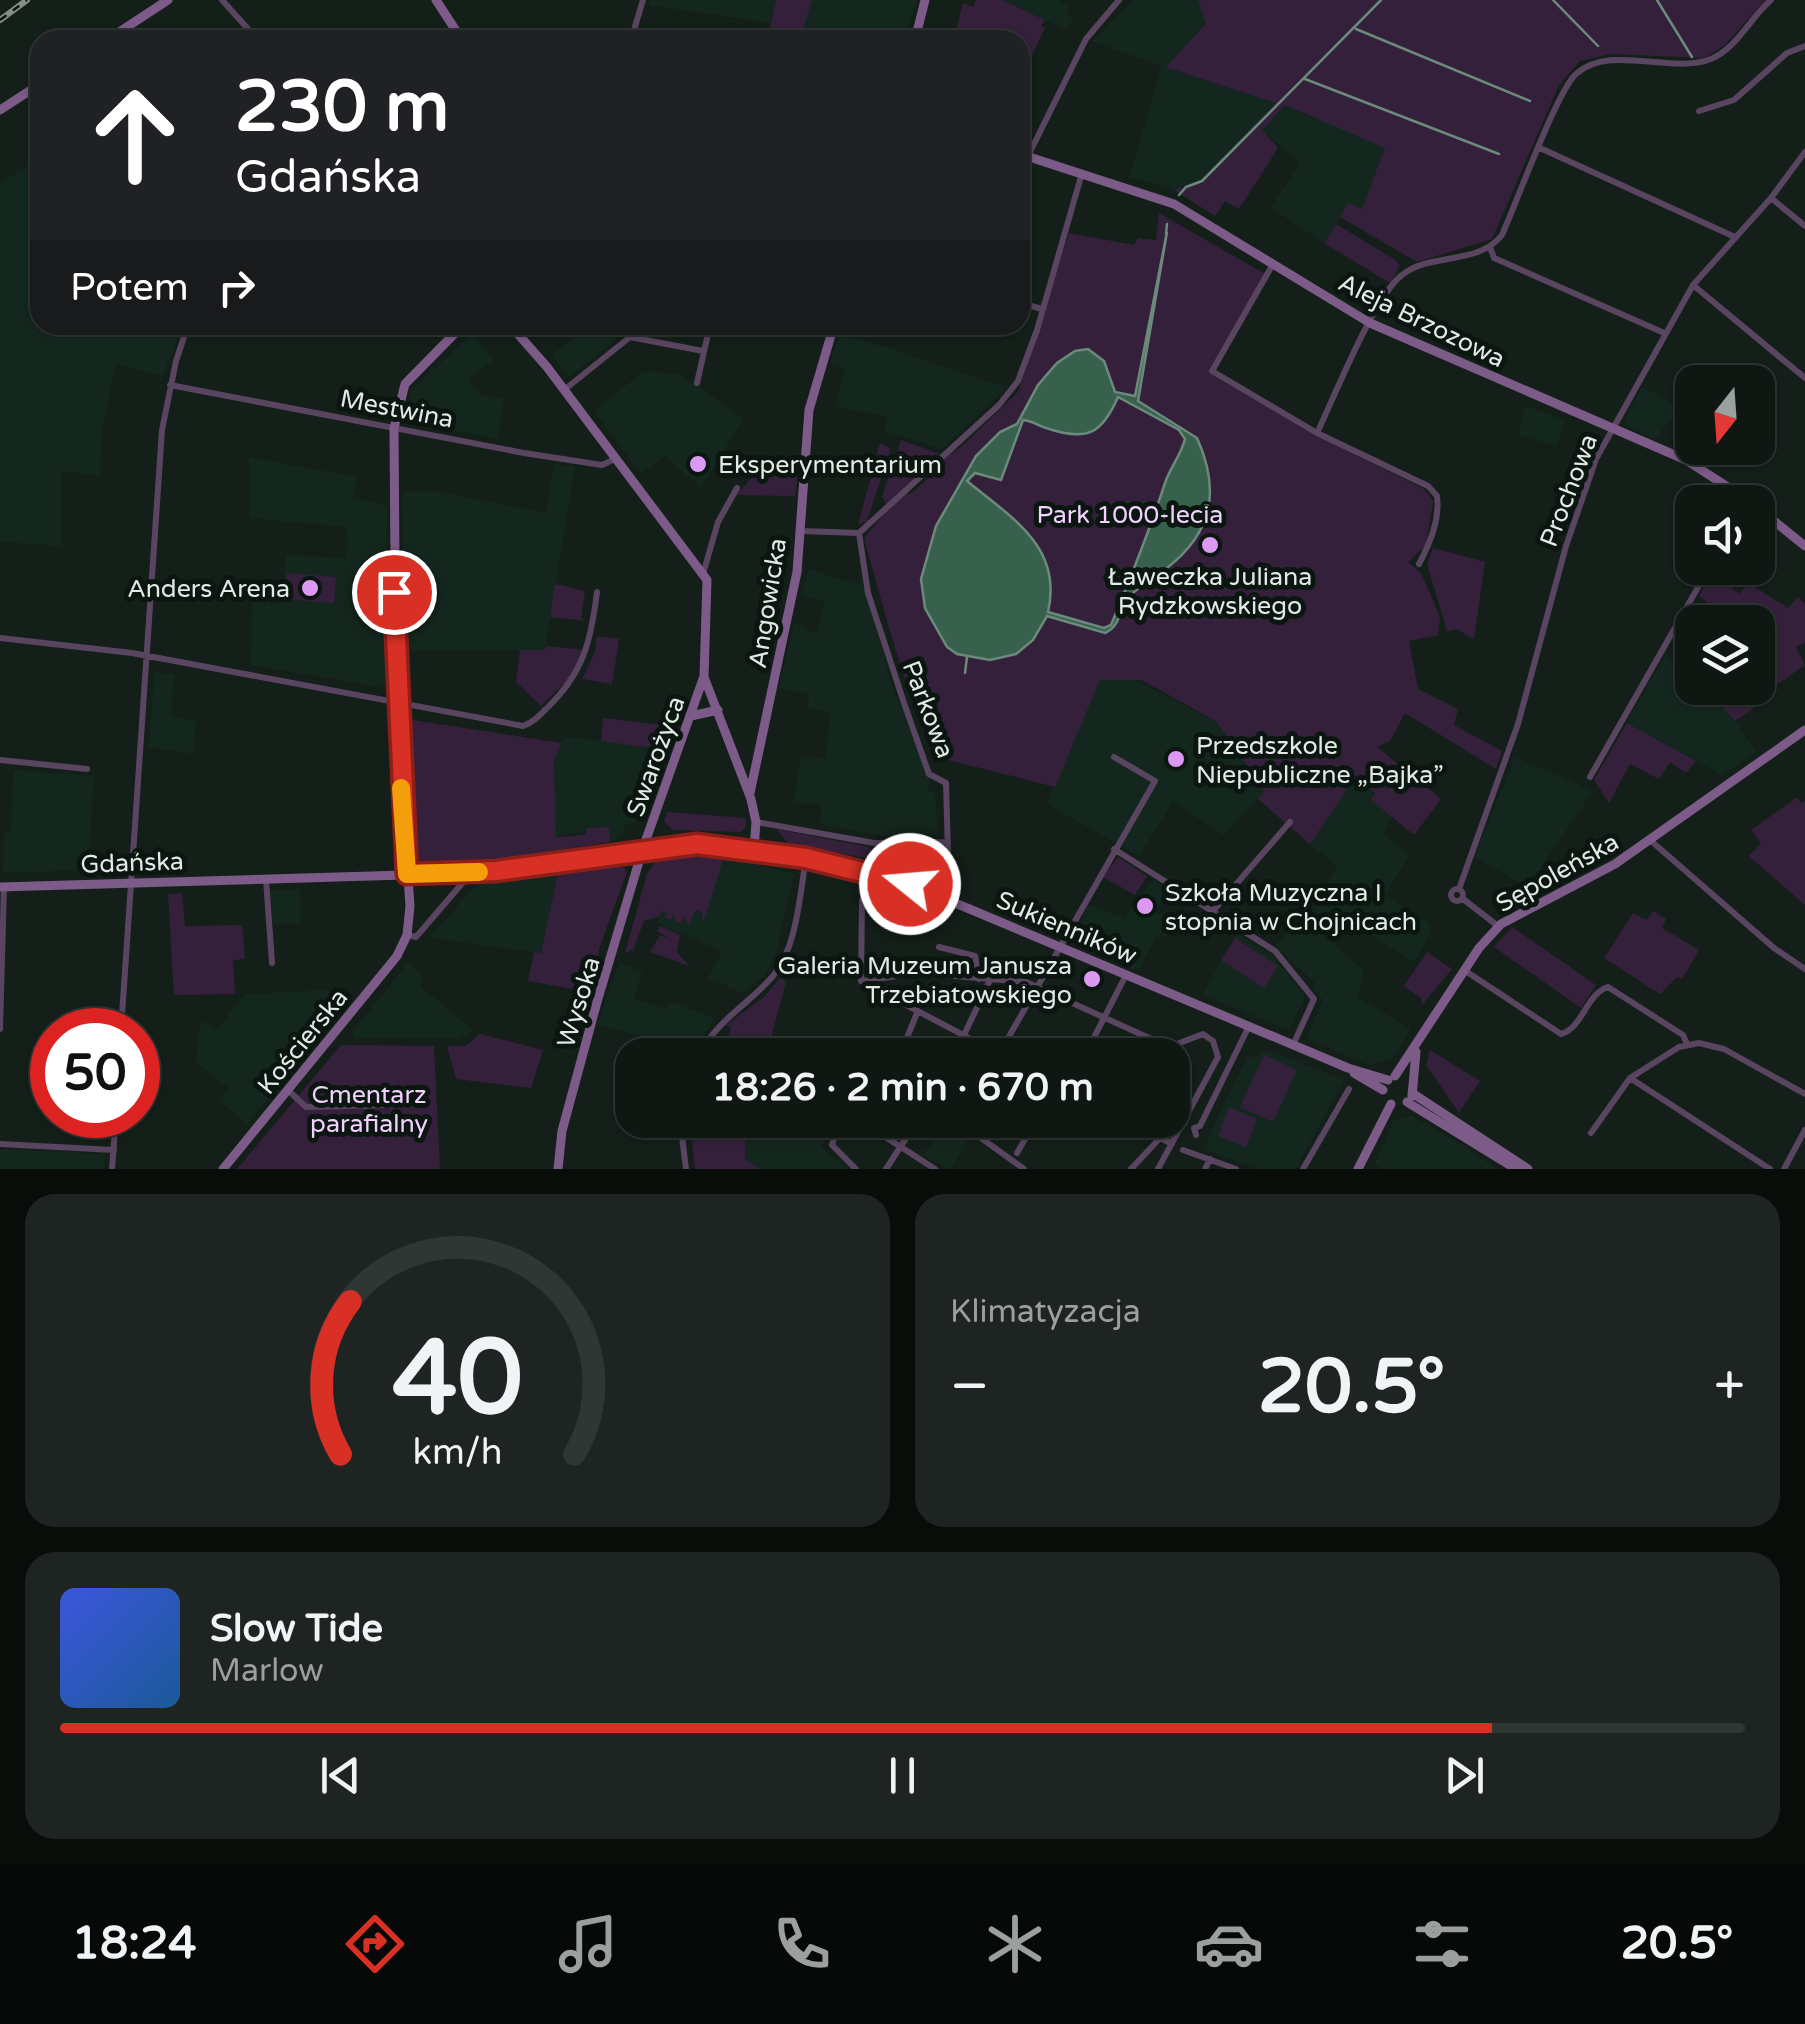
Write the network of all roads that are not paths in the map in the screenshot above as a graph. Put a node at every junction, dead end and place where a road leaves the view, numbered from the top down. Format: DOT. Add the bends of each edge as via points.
graph roads {
  1 [pos="168,0"];
  2 [pos="222,0"];
  3 [pos="436,0"];
  4 [pos="643,0"];
  5 [pos="1118,0"];
  6 [pos="1771,0"];
  7 [pos="923,1"];
  8 [pos="122,30"];
  9 [pos="249,30"];
  10 [pos="456,30"];
  11 [pos="634,30"];
  12 [pos="916,30"];
  13 [pos="1805,46"];
  14 [pos="30,90"];
  15 [pos="0,110"];
  16 [pos="1699,110"];
  17 [pos="1030,144"];
  18 [pos="1540,148"];
  19 [pos="1805,152"];
  20 [pos="1030,157"];
  21 [pos="1083,172"];
  22 [pos="1771,198"];
  23 [pos="1805,226"];
  24 [pos="1735,237"];
  25 [pos="1490,247"];
  26 [pos="1273,264"];
  27 [pos="1692,285"];
  28 [pos="1030,306"];
  29 [pos="1042,309"];
  30 [pos="1370,323"];
  31 [pos="1662,332"];
  32 [pos="185,335"];
  33 [pos="453,335"];
  34 [pos="518,335"];
  35 [pos="707,335"];
  36 [pos="831,335"];
  37 [pos="703,352"];
  38 [pos="1805,378"];
  39 [pos="697,383"];
  40 [pos="170,386"];
  41 [pos="564,390"];
  42 [pos="394,428"];
  43 [pos="1614,428"];
  44 [pos="1317,433"];
  45 [pos="615,459"];
  46 [pos="1724,485"];
  47 [pos="737,488"];
  48 [pos="1775,522"];
  49 [pos="798,531"];
  50 [pos="859,533"];
  51 [pos="1805,546"];
  52 [pos="1419,564"];
  53 [pos="703,574"];
  54 [pos="1699,585"];
  55 [pos="598,592"];
  56 [pos="0,638"];
  57 [pos="146,657"];
  58 [pos="704,676"];
  59 [pos="396,702"];
  60 [pos="718,710"];
  61 [pos="691,716"];
  62 [pos="1805,730"];
  63 [pos="1114,757"];
  64 [pos="0,760"];
  65 [pos="87,769"];
  66 [pos="755,769"];
  67 [pos="742,773"];
  68 [pos="1590,778"];
  69 [pos="749,794"];
  70 [pos="756,822"];
  71 [pos="1290,822"];
  72 [pos="1650,840"];
  73 [pos="948,842"];
  74 [pos="643,848"];
  75 [pos="754,849"];
  76 [pos="1114,850"];
  77 [pos="806,858"];
  78 [pos="471,872"];
  79 [pos="407,874"];
  80 [pos="266,878"];
  81 [pos="866,879"];
  82 [pos="131,882"];
  83 [pos="2,887"];
  84 [pos="935,894"];
  85 [pos="1212,912"];
  86 [pos="1498,926"];
  87 [pos="407,935"];
  88 [pos="1058,945"];
  89 [pos="940,947"];
  90 [pos="272,963"];
  91 [pos="1805,969"];
  92 [pos="1464,970"];
  93 [pos="1126,974"];
  94 [pos="979,978"];
  95 [pos="990,980"];
  96 [pos="861,981"];
  97 [pos="1038,986"];
  98 [pos="123,1008"];
  99 [pos="918,1013"];
  100 [pos="1107,1019"];
  101 [pos="1250,1026"];
  102 [pos="0,1028"];
  103 [pos="964,1035"];
  104 [pos="711,1038"];
  105 [pos="907,1038"];
  106 [pos="969,1038"];
  107 [pos="1005,1038"];
  108 [pos="1096,1038"];
  109 [pos="1142,1038"];
  110 [pos="1190,1042"];
  111 [pos="1686,1044"];
  112 [pos="1293,1045"];
  113 [pos="1416,1050"];
  114 [pos="1646,1067"];
  115 [pos="1630,1078"];
  116 [pos="1389,1082"];
  117 [pos="1643,1086"];
  118 [pos="1349,1089"];
  119 [pos="288,1092"];
  120 [pos="1410,1093"];
  121 [pos="1805,1094"];
  122 [pos="426,1104"];
  123 [pos="1391,1104"];
  124 [pos="1190,1112"];
  125 [pos="1200,1126"];
  126 [pos="1805,1130"];
  127 [pos="1591,1133"];
  128 [pos="115,1138"];
  129 [pos="682,1138"];
  130 [pos="834,1138"];
  131 [pos="889,1138"];
  132 [pos="907,1138"];
  133 [pos="985,1138"];
  134 [pos="1026,1138"];
  135 [pos="1156,1138"];
  136 [pos="1163,1138"];
  137 [pos="1175,1138"];
  138 [pos="1173,1142"];
  139 [pos="0,1144"];
  140 [pos="902,1146"];
  141 [pos="114,1150"];
  142 [pos="1183,1150"];
  143 [pos="1192,1153"];
  144 [pos="1016,1157"];
  145 [pos="1210,1160"];
  146 [pos="112,1169"];
  147 [pos="223,1169"];
  148 [pos="558,1169"];
  149 [pos="686,1169"];
  150 [pos="856,1169"];
  151 [pos="886,1169"];
  152 [pos="935,1169"];
  153 [pos="1010,1169"];
  154 [pos="1024,1169"];
  155 [pos="1130,1169"];
  156 [pos="1158,1169"];
  157 [pos="1206,1169"];
  158 [pos="1236,1169"];
  159 [pos="1302,1169"];
  160 [pos="1358,1169"];
  161 [pos="1516,1169"];
  162 [pos="1528,1169"];
  163 [pos="1770,1169"];
  164 [pos="1784,1169"];
  1 -- 8 [label="street"];
  2 -- 9 [label="street"];
  3 -- 10 [label="street"];
  4 -- 11 [label="street"];
  5 -- 17 [label="street" via="1084,42"];
  6 -- 18 [label="street" via="1712,58 1681,65 1600,62 1579,71"];
  7 -- 12 [label="street"];
  13 -- 16 [label="street" via="1787,53 1734,100"];
  14 -- 15 [label="street"];
  18 -- 24 [label="street"];
  18 -- 25 [label="street" via="1502,235"];
  19 -- 22 [label="street, Prochowa"];
  20 -- 21 [label="street, Aleja Brzozowa"];
  21 -- 26 [label="street, Aleja Brzozowa" via="1178,206"];
  21 -- 29 [label="street"];
  22 -- 23 [label="street"];
  22 -- 24 [label="street, Prochowa"];
  24 -- 27 [label="street, Prochowa"];
  25 -- 30 [label="street" via="1401,275"];
  25 -- 31 [label="street" via="1494,258"];
  26 -- 30 [label="street, Aleja Brzozowa"];
  26 -- 44 [label="street" via="1212,371"];
  27 -- 31 [label="street, Prochowa"];
  27 -- 38 [label="street"];
  28 -- 29 [label="street"];
  29 -- 50 [label="street" via="1010,394"];
  30 -- 43 [label="street, Aleja Brzozowa"];
  30 -- 44 [label="street"];
  31 -- 43 [label="street, Prochowa"];
  32 -- 40 [label="street"];
  33 -- 42 [label="street" via="405,384"];
  34 -- 41 [label="street"];
  35 -- 37 [label="street"];
  36 -- 49 [label="street, Angowicka" via="809,410"];
  37 -- 39 [label="street"];
  37 -- 41 [label="street" via="630,337"];
  40 -- 42 [label="street, Mestwina"];
  40 -- 57 [label="street"];
  41 -- 45 [label="street"];
  42 -- 45 [label="street, Mestwina" via="602,465"];
  42 -- 59 [label="street"];
  43 -- 46 [label="street, Aleja Brzozowa"];
  43 -- 86 [label="street, Prochowa" via="1583,492 1518,724 1451,896"];
  44 -- 52 [label="street" via="1437,496 1430,544"];
  45 -- 53 [label="street"];
  47 -- 53 [label="street" via="718,522"];
  48 -- 51 [label="street"];
  49 -- 50 [label="street"];
  49 -- 66 [label="street, Angowicka" via="798,572"];
  50 -- 73 [label="street, Parkowa" via="868,593 930,774 946,783"];
  53 -- 58 [label="street"];
  54 -- 68 [label="street"];
  55 -- 59 [label="street" via="589,650 572,684 533,722 518,725"];
  56 -- 57 [label="street"];
  57 -- 59 [label="street"];
  57 -- 82 [label="street"];
  58 -- 60 [label="street"];
  58 -- 61 [label="street, Swarożyca"];
  59 -- 79 [label="street"];
  60 -- 61 [label="street"];
  60 -- 67 [label="street"];
  61 -- 74 [label="street, Swarożyca"];
  62 -- 72 [label="street, Sępoleńska"];
  63 -- 76 [label="street" via="1155,781"];
  64 -- 65 [label="street"];
  66 -- 67 [label="street"];
  66 -- 69 [label="street, Angowicka"];
  67 -- 69 [label="street"];
  69 -- 70 [label="street"];
  70 -- 73 [label="street" via="874,843"];
  70 -- 75 [label="street"];
  71 -- 85 [label="street"];
  72 -- 86 [label="street, Sępoleńska"];
  72 -- 91 [label="street"];
  73 -- 84 [label="street, Parkowa"];
  74 -- 75 [label="street, Sukienników"];
  74 -- 78 [label="street, Gdańska"];
  74 -- 148 [label="street, Wysoka" via="568,1109"];
  75 -- 77 [label="street, Sukienników"];
  76 -- 85 [label="street"];
  76 -- 88 [label="street"];
  77 -- 84 [label="street, Sukienników"];
  77 -- 104 [label="street" via="779,967"];
  78 -- 79 [label="street, Gdańska"];
  78 -- 87 [label="street, Kościerska" via="416,936"];
  79 -- 80 [label="street, Gdańska"];
  79 -- 87 [label="street"];
  80 -- 82 [label="street, Gdańska"];
  80 -- 90 [label="street"];
  81 -- 96 [label="street"];
  82 -- 83 [label="street, Gdańska"];
  82 -- 98 [label="street"];
  83 -- 102 [label="street"];
  84 -- 88 [label="street, Sukienników"];
  85 -- 112 [label="street" via="1276,951 1313,996"];
  86 -- 92 [label="street, Sępoleńska"];
  87 -- 119 [label="street, Kościerska"];
  88 -- 93 [label="street, Sukienników"];
  88 -- 97 [label="street"];
  89 -- 94 [label="street" via="975,956"];
  92 -- 111 [label="street" via="1562,1034 1608,987"];
  92 -- 113 [label="street, Sępoleńska"];
  93 -- 100 [label="street"];
  93 -- 101 [label="street, Sukienników"];
  94 -- 95 [label="street"];
  94 -- 96 [label="street" via="919,973"];
  95 -- 97 [label="street"];
  95 -- 103 [label="street"];
  96 -- 99 [label="street"];
  97 -- 100 [label="street"];
  97 -- 107 [label="street"];
  99 -- 103 [label="street"];
  99 -- 105 [label="street"];
  100 -- 108 [label="street"];
  100 -- 109 [label="street"];
  101 -- 112 [label="street, Sukienników"];
  101 -- 125 [label="street"];
  103 -- 106 [label="street"];
  110 -- 124 [label="street" via="1203,1034 1218,1050"];
  111 -- 114 [label="street"];
  111 -- 121 [label="street" via="1719,1047"];
  112 -- 116 [label="street, Sukienników"];
  113 -- 116 [label="street, Sępoleńska"];
  113 -- 120 [label="street, Sępoleńska"];
  114 -- 115 [label="street"];
  114 -- 117 [label="street"];
  115 -- 117 [label="street"];
  115 -- 127 [label="street"];
  116 -- 120 [label="street, Sukienników"];
  116 -- 123 [label="street"];
  117 -- 163 [label="street"];
  118 -- 159 [label="street"];
  119 -- 122 [label="street" via="306,1106"];
  119 -- 147 [label="street, Kościerska"];
  120 -- 123 [label="street"];
  120 -- 161 [label="street"];
  120 -- 162 [label="street"];
  123 -- 160 [label="street"];
  126 -- 164 [label="street"];
  128 -- 141 [label="street"];
  129 -- 149 [label="street"];
  130 -- 150 [label="street" via="832,1145"];
  131 -- 140 [label="street"];
  132 -- 140 [label="street"];
  133 -- 144 [label="street"];
  134 -- 144 [label="street"];
  135 -- 155 [label="street"];
  136 -- 138 [label="street"];
  137 -- 138 [label="street"];
  138 -- 143 [label="street"];
  138 -- 156 [label="street"];
  139 -- 141 [label="street"];
  140 -- 151 [label="street"];
  140 -- 152 [label="street"];
  141 -- 146 [label="street"];
  142 -- 143 [label="street"];
  143 -- 145 [label="street"];
  144 -- 153 [label="street"];
  144 -- 154 [label="street"];
  145 -- 157 [label="street"];
  145 -- 158 [label="street"];
}
